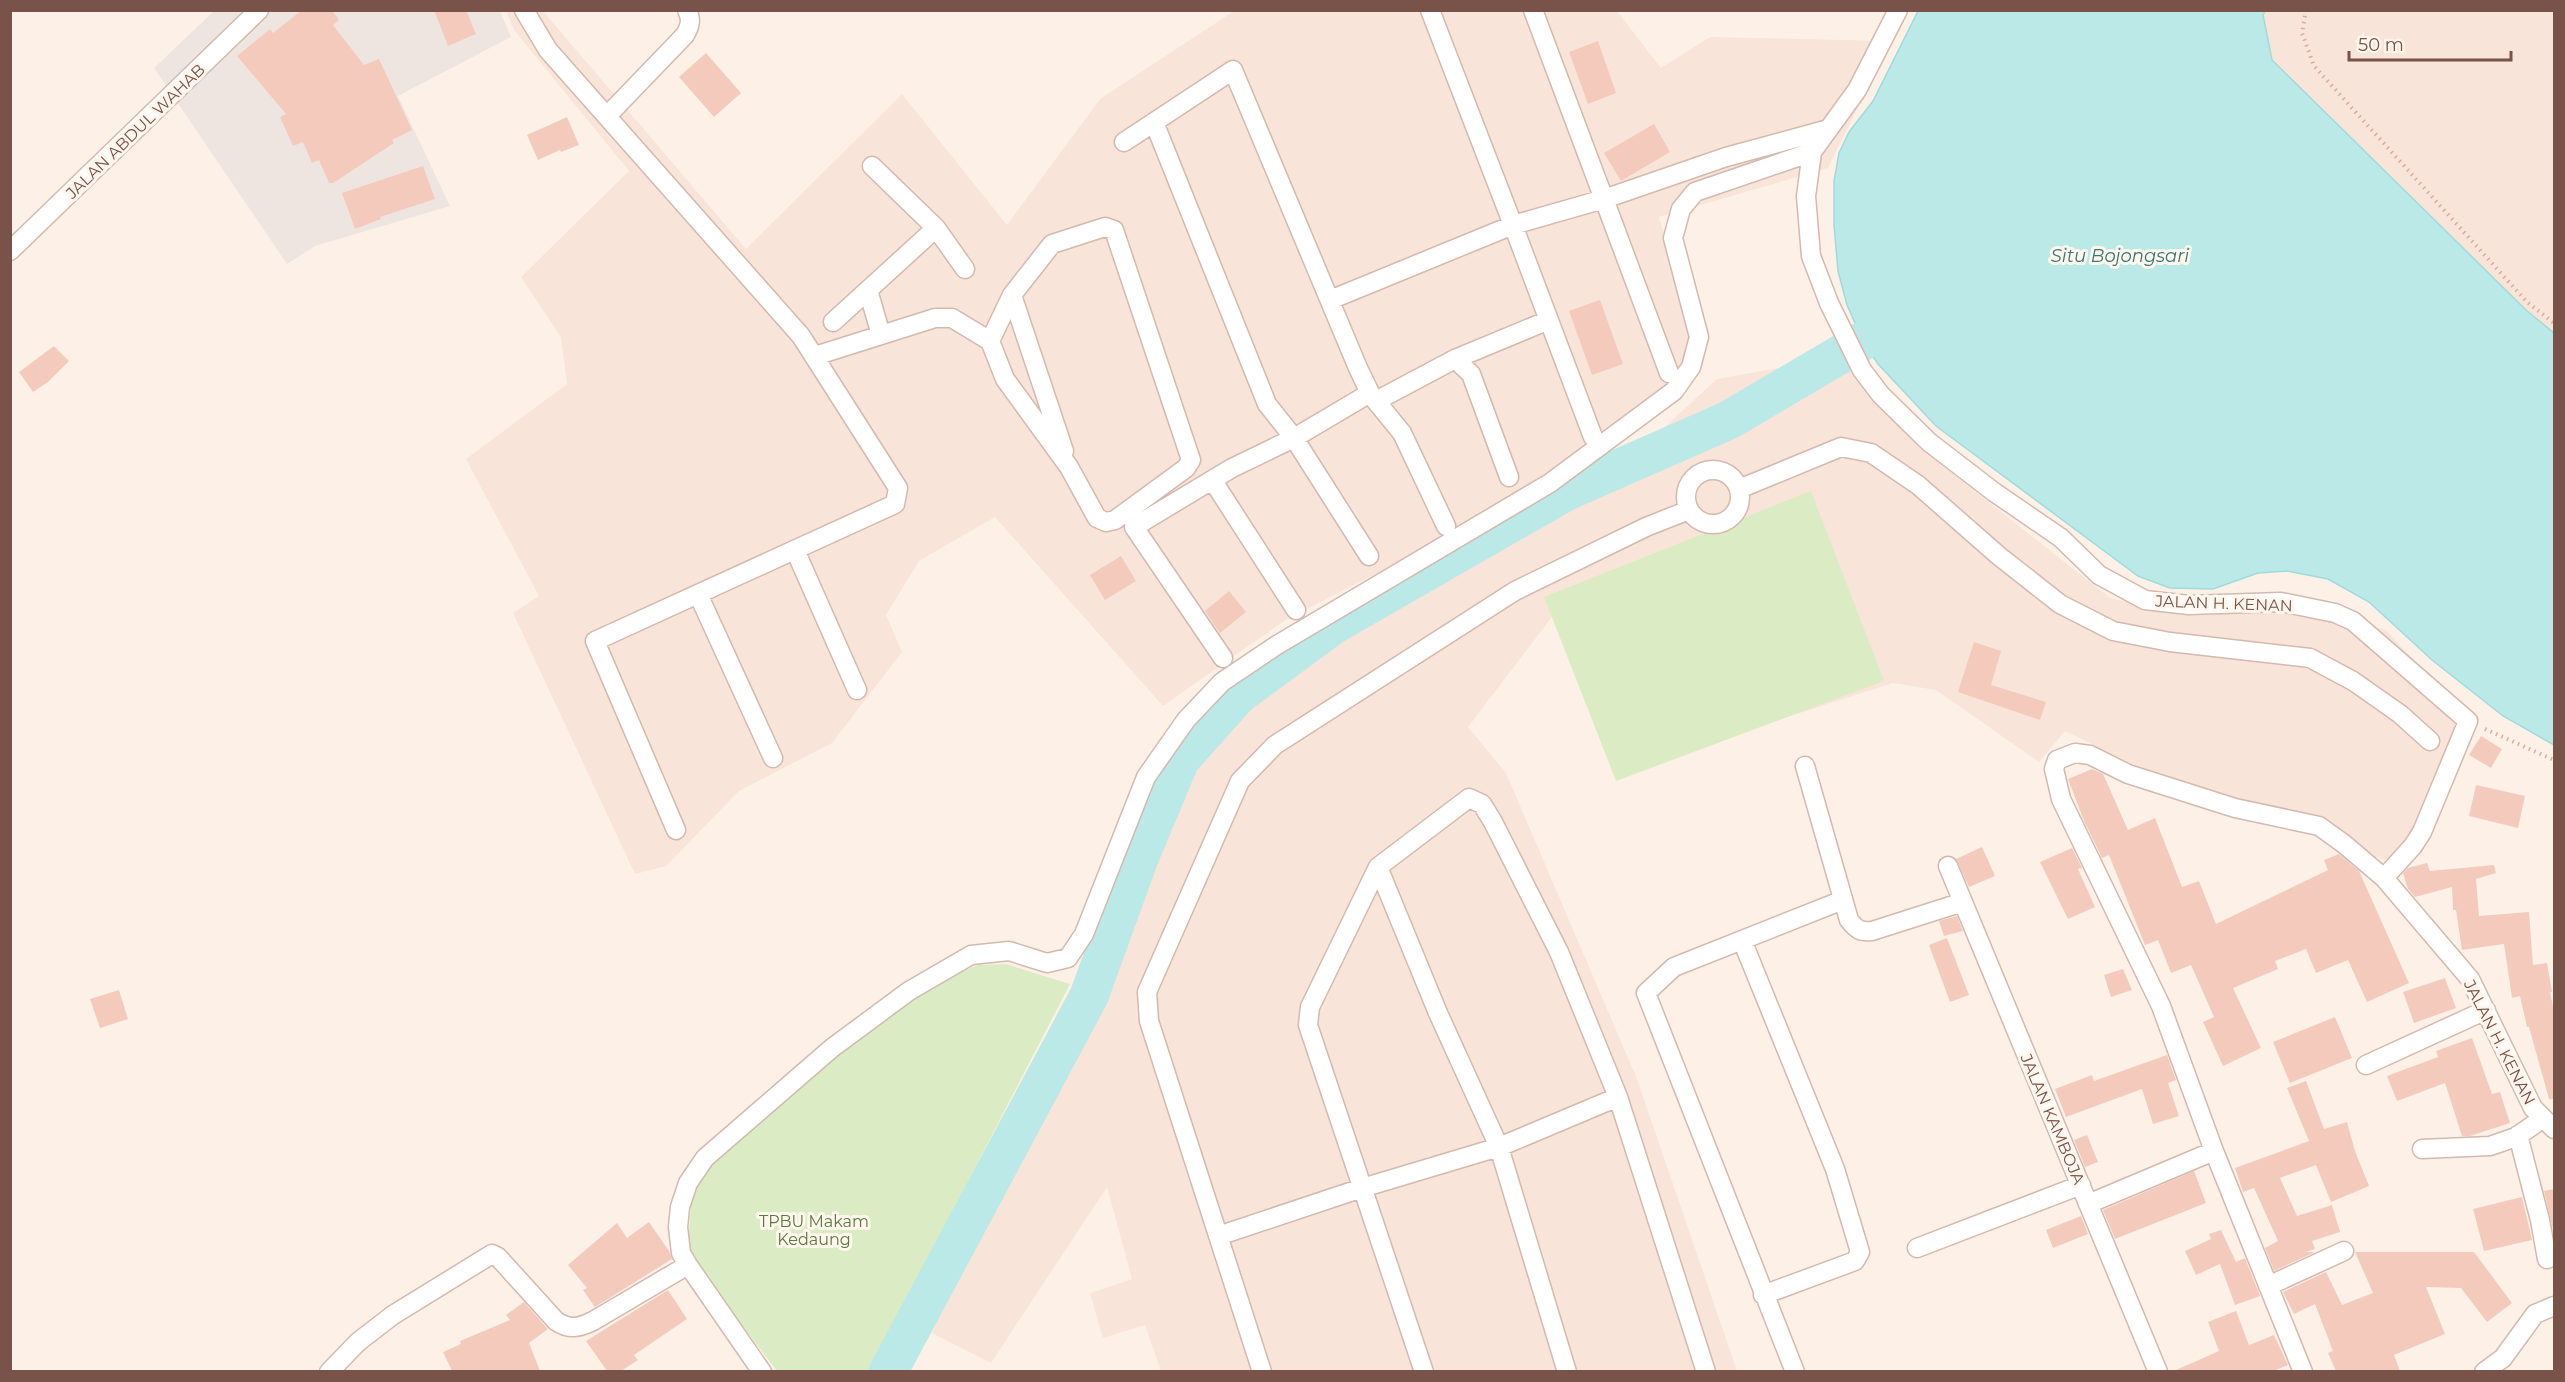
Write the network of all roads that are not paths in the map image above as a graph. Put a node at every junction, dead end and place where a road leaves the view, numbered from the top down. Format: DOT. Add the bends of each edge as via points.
graph roads {
  1 [pos="259,10"];
  2 [pos="524,10"];
  3 [pos="687,10"];
  4 [pos="1430,10"];
  5 [pos="1533,10"];
  6 [pos="1898,10"];
  7 [pos="607,116"];
  8 [pos="1154,122"];
  9 [pos="1829,129"];
  10 [pos="1124,142"];
  11 [pos="1812,152"];
  12 [pos="872,166"];
  13 [pos="1604,199"];
  14 [pos="1513,225"];
  15 [pos="936,228"];
  16 [pos="10,251"];
  17 [pos="965,269"];
  18 [pos="868,290"];
  19 [pos="1012,295"];
  20 [pos="1330,300"];
  21 [pos="1549,320"];
  22 [pos="833,322"];
  23 [pos="881,335"];
  24 [pos="983,336"];
  25 [pos="815,356"];
  26 [pos="1455,359"];
  27 [pos="1669,373"];
  28 [pos="1373,397"];
  29 [pos="1593,437"];
  30 [pos="1294,438"];
  31 [pos="1069,467"];
  32 [pos="1509,477"];
  33 [pos="1213,481"];
  34 [pos="1739,489"];
  35 [pos="1689,510"];
  36 [pos="1446,526"];
  37 [pos="795,550"];
  38 [pos="1369,556"];
  39 [pos="698,594"];
  40 [pos="1296,610"];
  41 [pos="1223,658"];
  42 [pos="857,690"];
  43 [pos="2430,741"];
  44 [pos="773,758"];
  45 [pos="1805,766"];
  46 [pos="675,830"];
  47 [pos="1948,866"];
  48 [pos="1378,867"];
  49 [pos="2384,879"];
  50 [pos="1843,900"];
  51 [pos="1963,902"];
  52 [pos="1743,940"];
  53 [pos="2486,1010"];
  54 [pos="2366,1065"];
  55 [pos="1618,1097"];
  56 [pos="2548,1124"];
  57 [pos="2518,1135"];
  58 [pos="1499,1147"];
  59 [pos="2422,1149"];
  60 [pos="2214,1151"];
  61 [pos="2080,1185"];
  62 [pos="1362,1188"];
  63 [pos="2088,1204"];
  64 [pos="1218,1236"];
  65 [pos="1917,1248"];
  66 [pos="2344,1251"];
  67 [pos="2547,1259"];
  68 [pos="688,1265"];
  69 [pos="2268,1286"];
  70 [pos="1763,1295"];
  71 [pos="2554,1306"];
  72 [pos="2506,1365"];
  73 [pos="329,1371"];
  74 [pos="762,1371"];
  75 [pos="1262,1371"];
  76 [pos="1424,1371"];
  77 [pos="1567,1371"];
  78 [pos="1706,1371"];
  79 [pos="1795,1371"];
  80 [pos="2158,1371"];
  81 [pos="2303,1371"];
  82 [pos="2484,1371"];
  1 -- 16 [label="street, JALAN ABDUL WAHAB"];
  2 -- 7 [label="street" via="548,50"];
  3 -- 7 [label="street" via="690,25 685,35"];
  4 -- 14 [label="street"];
  5 -- 13 [label="street"];
  6 -- 9 [label="street, JALAN H. KENAN" via="1857,90"];
  7 -- 25 [label="street"];
  8 -- 10 [label="street"];
  8 -- 20 [label="street" via="1233,70"];
  8 -- 30 [label="street" via="1268,404"];
  9 -- 11 [label="street, JALAN H. KENAN"];
  9 -- 13 [label="street" via="1726,157"];
  11 -- 49 [label="street, JALAN H. KENAN" via="1806,196 1811,256 1829,303 1862,370 1881,395 1929,441 2061,538 2099,575 2145,600 2189,605 2281,602 2335,613 2353,621 2468,721 2422,832"];
  11 -- 68 [label="street" via="1695,192 1681,210 1673,238 1700,337 1691,367 1674,391 1550,483 1277,645 1222,682 1186,720 1146,777 1084,934 1068,958 1047,963 1010,951 971,956 909,991 832,1048 705,1158 688,1183 678,1227 681,1252"];
  12 -- 15 [label="street"];
  13 -- 14 [label="street"];
  13 -- 27 [label="street"];
  14 -- 20 [label="street"];
  14 -- 21 [label="street"];
  15 -- 17 [label="street"];
  15 -- 18 [label="street"];
  18 -- 22 [label="street"];
  18 -- 23 [label="street"];
  19 -- 24 [label="street"];
  19 -- 31 [label="street"];
  19 -- 31 [label="street" via="1053,244 1105,227 1114,230 1191,460 1186,468 1115,520 1106,522 1097,518"];
  20 -- 28 [label="street"];
  21 -- 26 [label="street"];
  21 -- 29 [label="street"];
  23 -- 24 [label="street" via="935,318 952,318"];
  23 -- 25 [label="street"];
  24 -- 31 [label="street" via="1005,379"];
  25 -- 37 [label="street" via="898,489 895,504"];
  26 -- 28 [label="street"];
  26 -- 32 [label="street" via="1471,374"];
  28 -- 30 [label="street"];
  28 -- 36 [label="street" via="1402,433"];
  30 -- 33 [label="street"];
  30 -- 38 [label="street"];
  33 -- 40 [label="street"];
  33 -- 41 [label="street" via="1134,527"];
  34 -- 35 [label="street" via="1738,510 1724,522 1706,524"];
  34 -- 35 [label="street" via="1723,471 1706,471 1691,480 1687,488"];
  34 -- 43 [label="street" via="1841,447 1871,453 1918,485 2060,604 2113,632 2310,658 2353,681"];
  35 -- 64 [label="street" via="1515,591 1275,745 1240,781 1147,992 1149,1021"];
  37 -- 39 [label="street"];
  37 -- 42 [label="street"];
  39 -- 44 [label="street"];
  39 -- 46 [label="street" via="595,642"];
  45 -- 50 [label="street"];
  47 -- 51 [label="street, JALAN KAMBOJA"];
  48 -- 55 [label="street" via="1469,798 1482,804 1559,952"];
  48 -- 58 [label="street"];
  48 -- 62 [label="street" via="1310,1007 1308,1025"];
  49 -- 53 [label="street, JALAN H. KENAN" via="2470,979"];
  49 -- 60 [label="street, JALAN H. KENAN" via="2319,826 2235,808 2128,774 2090,755 2075,753 2056,760 2054,769 2061,799 2144,966"];
  50 -- 51 [label="street" via="1849,920 1862,932"];
  50 -- 52 [label="street"];
  51 -- 61 [label="street, JALAN KAMBOJA"];
  52 -- 70 [label="street" via="1674,967 1646,993"];
  52 -- 70 [label="street" via="1835,1169 1860,1252 1856,1261"];
  53 -- 54 [label="street"];
  53 -- 56 [label="street, JALAN H. KENAN" via="2522,1089"];
  55 -- 58 [label="street"];
  55 -- 78 [label="street"];
  56 -- 57 [label="street"];
  57 -- 59 [label="street" via="2490,1146"];
  57 -- 67 [label="street"];
  58 -- 62 [label="street"];
  58 -- 77 [label="street"];
  60 -- 63 [label="street"];
  60 -- 69 [label="street"];
  61 -- 63 [label="street, JALAN KAMBOJA"];
  61 -- 65 [label="street"];
  62 -- 64 [label="street"];
  62 -- 76 [label="street"];
  63 -- 80 [label="street, JALAN KAMBOJA"];
  64 -- 75 [label="street"];
  66 -- 69 [label="street"];
  68 -- 73 [label="street" via="593,1321 573,1328 556,1321 492,1254 393,1315"];
  68 -- 74 [label="street"];
  69 -- 81 [label="street"];
  70 -- 79 [label="street"];
  71 -- 72 [label="street" via="2535,1314"];
  72 -- 82 [label="street"];
}
